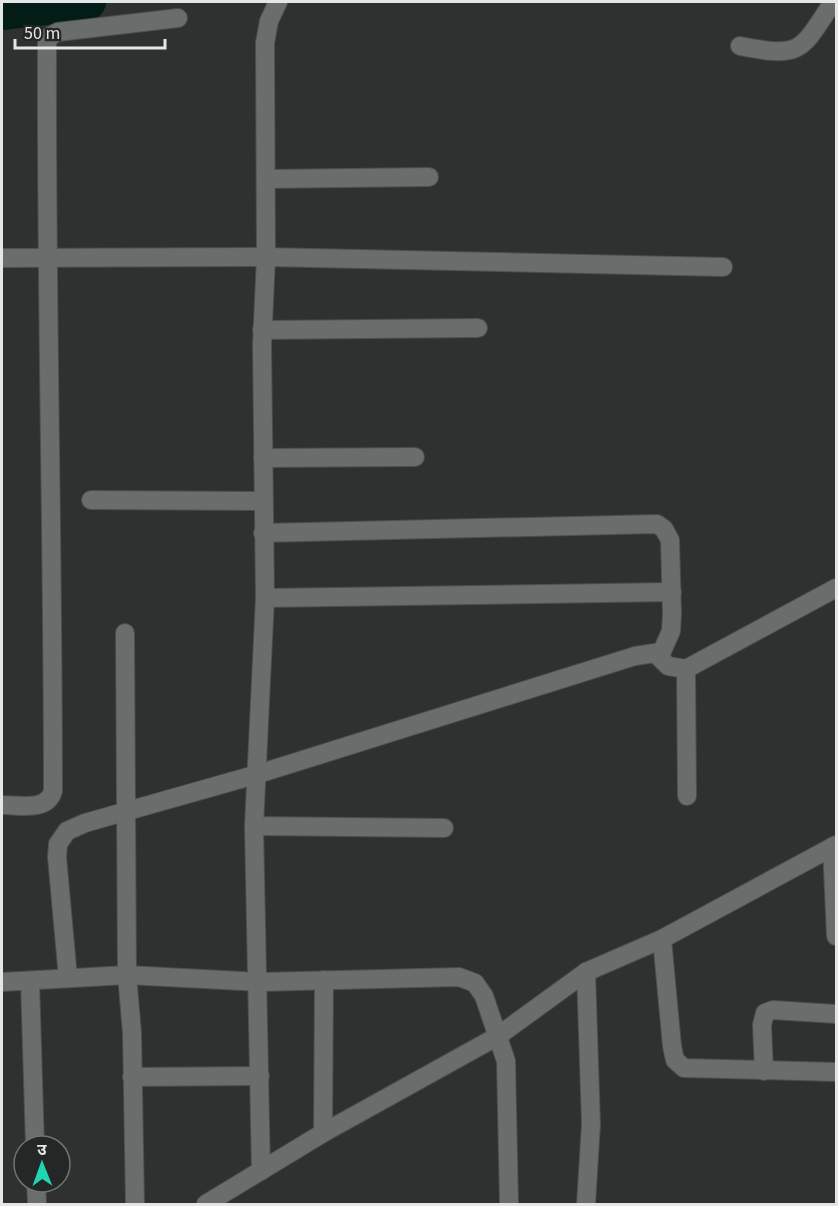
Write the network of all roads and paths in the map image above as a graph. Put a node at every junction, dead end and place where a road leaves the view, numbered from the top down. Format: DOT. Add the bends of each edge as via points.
graph roads {
  1 [pos="278,2"];
  2 [pos="833,2"];
  3 [pos="178,18"];
  4 [pos="740,46"];
  5 [pos="429,177"];
  6 [pos="266,178"];
  7 [pos="46,257"];
  8 [pos="266,257"];
  9 [pos="2,258"];
  10 [pos="723,267"];
  11 [pos="478,328"];
  12 [pos="262,330"];
  13 [pos="415,457"];
  14 [pos="263,458"];
  15 [pos="91,500"];
  16 [pos="263,501"];
  17 [pos="263,533"];
  18 [pos="837,588"];
  19 [pos="672,592"];
  20 [pos="265,598"];
  21 [pos="125,633"];
  22 [pos="660,656"];
  23 [pos="686,669"];
  24 [pos="258,774"];
  25 [pos="687,796"];
  26 [pos="2,805"];
  27 [pos="127,810"];
  28 [pos="254,826"];
  29 [pos="444,828"];
  30 [pos="835,846"];
  31 [pos="837,936"];
  32 [pos="662,939"];
  33 [pos="586,972"];
  34 [pos="127,975"];
  35 [pos="68,978"];
  36 [pos="324,980"];
  37 [pos="30,981"];
  38 [pos="2,982"];
  39 [pos="260,982"];
  40 [pos="837,1014"];
  41 [pos="498,1036"];
  42 [pos="764,1071"];
  43 [pos="837,1072"];
  44 [pos="260,1076"];
  45 [pos="132,1077"];
  46 [pos="323,1133"];
  47 [pos="35,1134"];
  48 [pos="261,1171"];
  49 [pos="135,1204"];
  50 [pos="206,1204"];
  51 [pos="509,1204"];
  52 [pos="586,1204"];
  1 -- 6 [label="street" via="265,43"];
  2 -- 4 [label="street" via="805,44 793,51 778,53"];
  3 -- 7 [label="street" via="72,29 50,36"];
  5 -- 6 [label="street"];
  6 -- 8 [label="street"];
  7 -- 8 [label="street"];
  7 -- 9 [label="street"];
  7 -- 26 [label="street" via="53,519 53,791 45,804"];
  8 -- 10 [label="street"];
  8 -- 12 [label="street"];
  11 -- 12 [label="street"];
  12 -- 14 [label="street"];
  13 -- 14 [label="street"];
  14 -- 16 [label="street"];
  15 -- 16 [label="street"];
  16 -- 17 [label="street"];
  17 -- 19 [label="street" via="657,524 669,540"];
  17 -- 20 [label="street"];
  18 -- 23 [label="street"];
  19 -- 20 [label="street"];
  19 -- 22 [label="street" via="671,631"];
  20 -- 24 [label="street"];
  21 -- 27 [label="street"];
  22 -- 23 [label="street" via="669,666"];
  22 -- 24 [label="street" via="649,652 635,656"];
  23 -- 25 [label="street"];
  24 -- 27 [label="street"];
  24 -- 28 [label="street"];
  27 -- 34 [label="street"];
  27 -- 35 [label="street" via="67,831 58,844"];
  28 -- 29 [label="street"];
  28 -- 39 [label="street"];
  30 -- 31 [label="street"];
  30 -- 32 [label="street"];
  32 -- 33 [label="street"];
  32 -- 42 [label="street" via="675,1060 684,1068"];
  33 -- 41 [label="street"];
  33 -- 52 [label="street" via="591,1124"];
  34 -- 35 [label="street"];
  34 -- 39 [label="street"];
  34 -- 45 [label="street"];
  35 -- 37 [label="street"];
  36 -- 39 [label="street"];
  36 -- 41 [label="street" via="459,977 475,983 484,996"];
  36 -- 46 [label="street"];
  37 -- 38 [label="street"];
  37 -- 47 [label="street"];
  39 -- 44 [label="street"];
  40 -- 42 [label="street" via="773,1010 765,1013"];
  41 -- 46 [label="street"];
  41 -- 51 [label="street" via="506,1061"];
  42 -- 43 [label="street"];
  44 -- 45 [label="street"];
  44 -- 48 [label="street"];
  45 -- 49 [label="street"];
  46 -- 48 [label="street"];
  48 -- 50 [label="street"];
}
